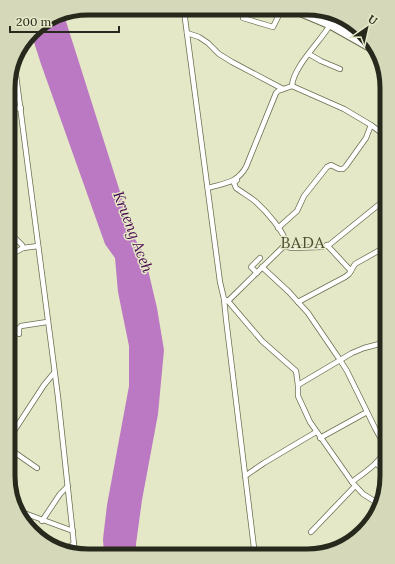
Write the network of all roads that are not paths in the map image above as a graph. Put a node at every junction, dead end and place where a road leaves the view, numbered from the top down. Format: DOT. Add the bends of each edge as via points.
graph roads {
  1 [pos="185,15"];
  2 [pos="279,15"];
  3 [pos="306,15"];
  4 [pos="243,18"];
  5 [pos="330,25"];
  6 [pos="187,33"];
  7 [pos="367,46"];
  8 [pos="309,54"];
  9 [pos="340,69"];
  10 [pos="16,76"];
  11 [pos="292,86"];
  12 [pos="283,88"];
  13 [pos="15,108"];
  14 [pos="21,108"];
  15 [pos="371,125"];
  16 [pos="380,132"];
  17 [pos="238,178"];
  18 [pos="208,188"];
  19 [pos="380,204"];
  20 [pos="278,228"];
  21 [pos="15,238"];
  22 [pos="286,245"];
  23 [pos="327,245"];
  24 [pos="38,246"];
  25 [pos="23,248"];
  26 [pos="380,250"];
  27 [pos="15,253"];
  28 [pos="260,258"];
  29 [pos="262,267"];
  30 [pos="352,271"];
  31 [pos="257,273"];
  32 [pos="226,300"];
  33 [pos="298,302"];
  34 [pos="47,322"];
  35 [pos="19,334"];
  36 [pos="380,344"];
  37 [pos="340,360"];
  38 [pos="54,373"];
  39 [pos="298,385"];
  40 [pos="367,412"];
  41 [pos="15,429"];
  42 [pos="316,432"];
  43 [pos="380,436"];
  44 [pos="320,438"];
  45 [pos="15,453"];
  46 [pos="380,459"];
  47 [pos="376,463"];
  48 [pos="380,467"];
  49 [pos="37,468"];
  50 [pos="245,476"];
  51 [pos="353,484"];
  52 [pos="68,486"];
  53 [pos="375,501"];
  54 [pos="25,514"];
  55 [pos="42,520"];
  56 [pos="73,531"];
  57 [pos="311,532"];
  58 [pos="74,543"];
  59 [pos="70,547"];
  60 [pos="74,548"];
  61 [pos="254,549"];
  1 -- 6 [label="street"];
  2 -- 4 [label="street" via="273,27"];
  3 -- 5 [label="highway"];
  5 -- 7 [label="highway"];
  5 -- 8 [label="street"];
  6 -- 12 [label="street" via="199,37 232,62"];
  6 -- 18 [label="street"];
  8 -- 9 [label="street"];
  8 -- 11 [label="street" via="300,64"];
  10 -- 14 [label="street"];
  11 -- 12 [label="street"];
  11 -- 15 [label="street" via="344,109"];
  12 -- 17 [label="street" via="276,93 246,167"];
  13 -- 14 [label="street"];
  14 -- 24 [label="street"];
  15 -- 16 [label="street"];
  15 -- 20 [label="street" via="366,138 346,166 343,169 331,165 327,167 304,196 297,211"];
  17 -- 18 [label="street"];
  17 -- 20 [label="street" via="234,183 236,188 258,203"];
  18 -- 32 [label="street" via="220,282"];
  19 -- 23 [label="street"];
  20 -- 22 [label="street" via="286,240"];
  21 -- 25 [label="street"];
  22 -- 23 [label="street" via="292,248"];
  22 -- 29 [label="street"];
  23 -- 30 [label="street"];
  24 -- 25 [label="street"];
  24 -- 34 [label="street"];
  25 -- 27 [label="street"];
  26 -- 30 [label="street" via="355,264"];
  28 -- 31 [label="street" via="251,267"];
  29 -- 31 [label="street"];
  29 -- 33 [label="street"];
  30 -- 33 [label="street"];
  31 -- 32 [label="street"];
  32 -- 39 [label="street" via="262,341 296,371"];
  32 -- 50 [label="street" via="226,320"];
  33 -- 37 [label="street"];
  34 -- 35 [label="street" via="21,326"];
  34 -- 38 [label="street"];
  36 -- 37 [label="street" via="364,348"];
  37 -- 39 [label="street"];
  37 -- 40 [label="street"];
  38 -- 41 [label="street"];
  38 -- 52 [label="street"];
  39 -- 42 [label="street" via="298,396"];
  40 -- 43 [label="street"];
  40 -- 44 [label="street"];
  42 -- 44 [label="street"];
  42 -- 50 [label="street"];
  44 -- 51 [label="street"];
  45 -- 49 [label="street"];
  46 -- 47 [label="street"];
  47 -- 48 [label="street"];
  47 -- 51 [label="street"];
  50 -- 61 [label="street"];
  51 -- 53 [label="street"];
  51 -- 57 [label="street"];
  52 -- 55 [label="street"];
  52 -- 56 [label="street"];
  54 -- 55 [label="street"];
  55 -- 56 [label="street"];
  56 -- 58 [label="street"];
  58 -- 59 [label="street"];
  58 -- 60 [label="street"];
}
